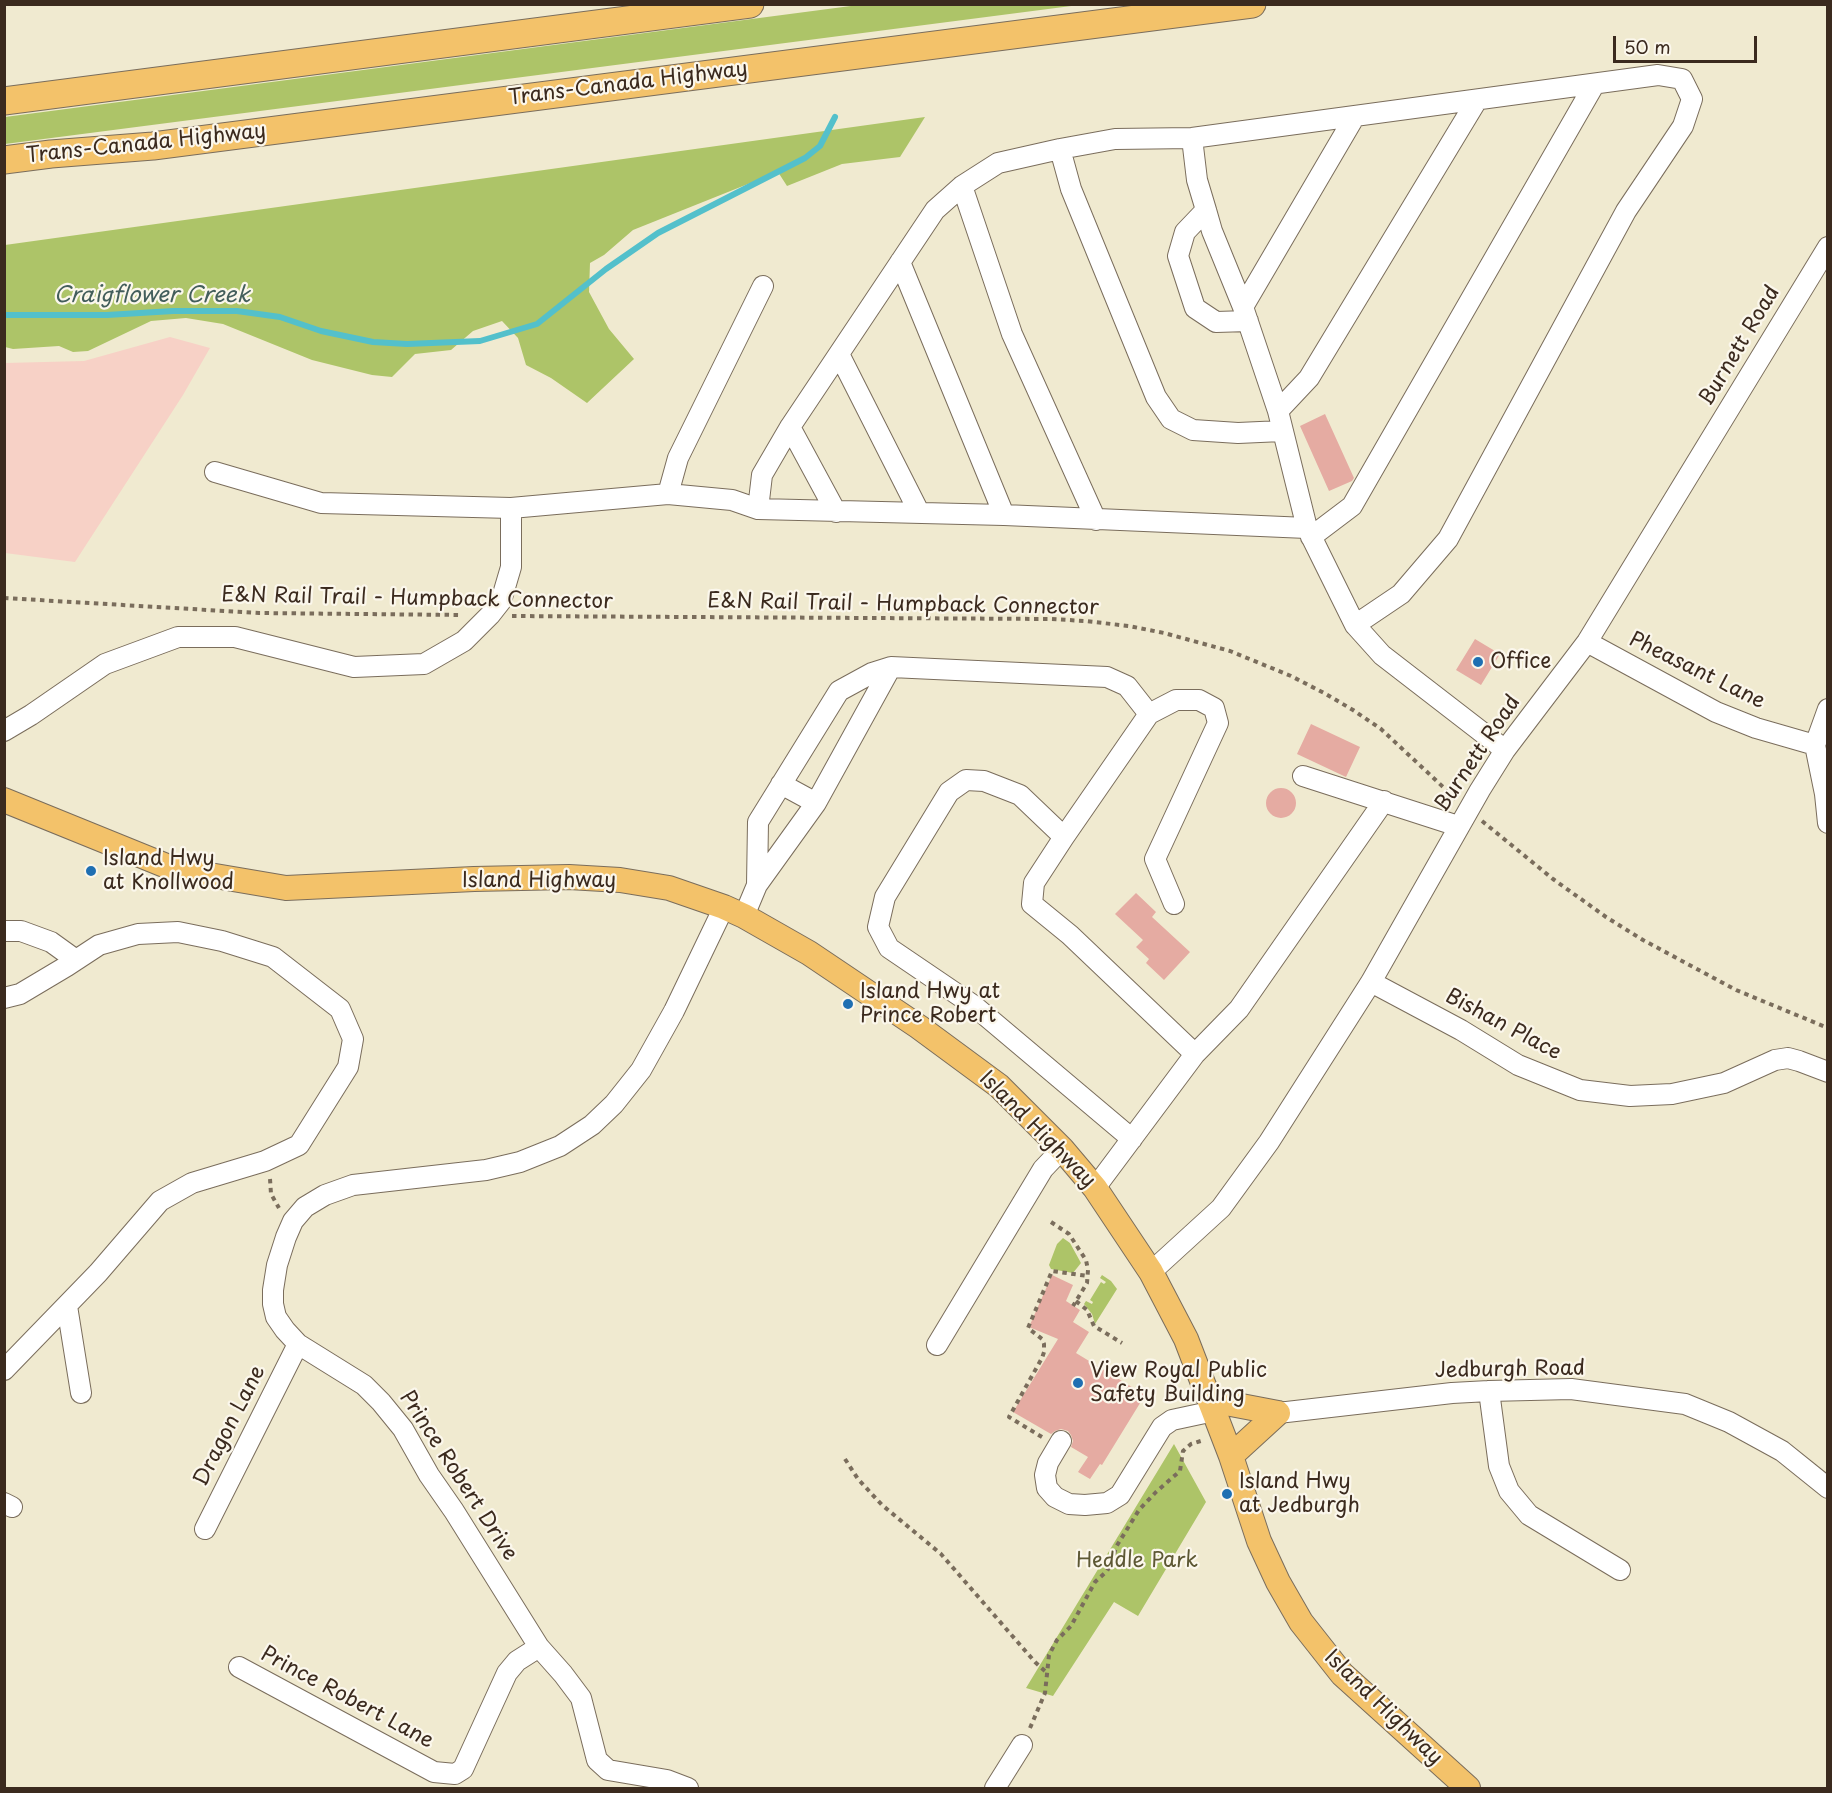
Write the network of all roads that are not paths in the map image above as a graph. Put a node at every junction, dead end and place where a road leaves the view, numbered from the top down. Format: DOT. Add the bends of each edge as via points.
graph roads {
  1 [pos="750,4"];
  2 [pos="1252,4"];
  3 [pos="1594,85"];
  4 [pos="1477,100"];
  5 [pos="4,101"];
  6 [pos="1355,116"];
  7 [pos="1192,138"];
  8 [pos="153,146"];
  9 [pos="1060,149"];
  10 [pos="4,160"];
  11 [pos="4,177"];
  12 [pos="962,186"];
  13 [pos="1206,210"];
  14 [pos="1827,247"];
  15 [pos="900,262"];
  16 [pos="762,286"];
  17 [pos="1245,314"];
  18 [pos="839,354"];
  19 [pos="1278,411"];
  20 [pos="790,427"];
  21 [pos="1282,431"];
  22 [pos="215,472"];
  23 [pos="668,494"];
  24 [pos="511,508"];
  25 [pos="758,508"];
  26 [pos="836,512"];
  27 [pos="919,512"];
  28 [pos="1004,515"];
  29 [pos="1096,520"];
  30 [pos="1309,532"];
  31 [pos="1355,625"];
  32 [pos="1587,642"];
  33 [pos="891,667"];
  34 [pos="1827,709"];
  35 [pos="1149,714"];
  36 [pos="4,731"];
  37 [pos="1815,745"];
  38 [pos="1505,750"];
  39 [pos="1303,776"];
  40 [pos="781,784"];
  41 [pos="4,800"];
  42 [pos="1384,801"];
  43 [pos="816,802"];
  44 [pos="1827,823"];
  45 [pos="1458,826"];
  46 [pos="1064,837"];
  47 [pos="757,885"];
  48 [pos="1174,904"];
  49 [pos="734,911"];
  50 [pos="4,931"];
  51 [pos="76,960"];
  52 [pos="1371,982"];
  53 [pos="4,998"];
  54 [pos="1195,1054"];
  55 [pos="1827,1072"];
  56 [pos="1132,1139"];
  57 [pos="1062,1149"];
  58 [pos="1095,1188"];
  59 [pos="1151,1272"];
  60 [pos="67,1306"];
  61 [pos="298,1344"];
  62 [pos="937,1345"];
  63 [pos="4,1370"];
  64 [pos="1489,1391"];
  65 [pos="81,1393"];
  66 [pos="1212,1406"];
  67 [pos="1278,1413"];
  68 [pos="1061,1441"];
  69 [pos="1227,1445"];
  70 [pos="1827,1488"];
  71 [pos="205,1529"];
  72 [pos="1620,1570"];
  73 [pos="539,1647"];
  74 [pos="238,1667"];
  75 [pos="1022,1745"];
  76 [pos="688,1788"];
  77 [pos="995,1788"];
  78 [pos="1468,1788"];
  1 -- 5 [label="highway"];
  2 -- 8 [label="highway, Trans-Canada Highway"];
  3 -- 4 [label="street"];
  3 -- 30 [label="street" via="1352,506"];
  3 -- 31 [label="street" via="1659,75 1682,79 1692,99 1683,126 1626,211 1448,539 1401,594"];
  4 -- 6 [label="street"];
  4 -- 19 [label="street" via="1309,378"];
  6 -- 7 [label="street"];
  6 -- 17 [label="street"];
  7 -- 9 [label="street" via="1115,139"];
  7 -- 13 [label="street" via="1197,180"];
  8 -- 10 [label="highway, Trans-Canada Highway"];
  8 -- 11 [label="highway"];
  9 -- 12 [label="street" via="998,163"];
  9 -- 21 [label="street" via="1071,189 1156,397 1171,419 1193,430"];
  12 -- 15 [label="street" via="935,210"];
  12 -- 29 [label="street" via="1012,334"];
  13 -- 17 [label="street"];
  13 -- 17 [label="street" via="1185,232 1178,255 1195,308 1216,322"];
  14 -- 32 [label="street, Burnett Road"];
  15 -- 18 [label="street"];
  15 -- 28 [label="street"];
  16 -- 23 [label="street" via="678,458"];
  17 -- 19 [label="street"];
  18 -- 20 [label="street"];
  18 -- 27 [label="street"];
  19 -- 21 [label="street"];
  20 -- 25 [label="street" via="762,475"];
  20 -- 26 [label="street"];
  21 -- 30 [label="street"];
  22 -- 24 [label="street" via="321,503"];
  23 -- 24 [label="street"];
  23 -- 25 [label="street" via="732,500"];
  24 -- 36 [label="street" via="511,567 501,601 464,641 424,664 354,667 235,637 178,637 105,664"];
  25 -- 26 [label="street"];
  26 -- 27 [label="street"];
  27 -- 28 [label="street"];
  28 -- 29 [label="street"];
  29 -- 30 [label="street"];
  30 -- 31 [label="street"];
  31 -- 38 [label="street" via="1382,655"];
  32 -- 37 [label="street, Pheasant Lane" via="1716,712"];
  32 -- 38 [label="street, Burnett Road"];
  33 -- 35 [label="street" via="1107,677 1127,686"];
  33 -- 40 [label="street" via="838,691"];
  33 -- 43 [label="street"];
  34 -- 37 [label="street"];
  35 -- 46 [label="street"];
  35 -- 48 [label="street" via="1176,699 1198,699 1214,708 1218,723 1155,859"];
  37 -- 44 [label="street"];
  38 -- 45 [label="street, Burnett Road"];
  39 -- 42 [label="street"];
  40 -- 43 [label="street"];
  40 -- 47 [label="street" via="758,822"];
  41 -- 49 [label="main road, Island Highway" via="174,869 286,888 569,877 669,888"];
  42 -- 45 [label="street"];
  42 -- 54 [label="street" via="1239,1009"];
  43 -- 47 [label="street"];
  45 -- 52 [label="street, Burnett Road"];
  46 -- 54 [label="street" via="1034,884 1032,904"];
  46 -- 56 [label="street" via="1020,795 984,781 966,780 949,792 885,897 878,927 889,948 973,1005"];
  47 -- 49 [label="street, Prince Robert Drive"];
  49 -- 57 [label="main road, Island Highway" via="809,953 928,1034 999,1086"];
  49 -- 61 [label="street, Prince Robert Drive" via="641,1070 592,1125 560,1146 520,1162 486,1170 353,1185 304,1207 291,1226 273,1290 276,1317"];
  50 -- 51 [label="street" via="21,931 51,942"];
  51 -- 53 [label="street" via="20,994"];
  51 -- 60 [label="street" via="99,945 138,934 178,932 222,941 273,957 340,1009 353,1039 348,1067 299,1145 265,1161 192,1183 160,1201"];
  52 -- 55 [label="street, Bishan Place" via="1518,1065 1580,1090 1630,1096 1672,1094 1724,1083 1788,1058"];
  52 -- 59 [label="street, Burnett Road" via="1269,1142 1221,1208"];
  54 -- 56 [label="street"];
  56 -- 58 [label="street"];
  57 -- 58 [label="main road, Island Highway"];
  57 -- 62 [label="street" via="1043,1169"];
  58 -- 59 [label="main road, Island Highway"];
  59 -- 66 [label="main road, Island Highway" via="1186,1339"];
  60 -- 63 [label="street"];
  60 -- 65 [label="street"];
  61 -- 71 [label="street, Dragon Lane"];
  61 -- 73 [label="street, Prince Robert Drive" via="364,1385 403,1429"];
  64 -- 67 [label="street, Jedburgh Road"];
  64 -- 70 [label="street, Jedburgh Road" via="1571,1389 1684,1404 1729,1422 1782,1451"];
  64 -- 72 [label="street" via="1499,1466 1514,1498 1529,1515"];
  66 -- 67 [label="main road"];
  66 -- 68 [label="street" via="1162,1427 1120,1495 1107,1503 1069,1504 1047,1488 1048,1463"];
  66 -- 69 [label="main road, Island Highway"];
  67 -- 69 [label="main road"];
  69 -- 78 [label="main road, Island Highway" via="1259,1541 1301,1622 1342,1674"];
  73 -- 74 [label="street, Prince Robert Lane" via="517,1661 507,1673 463,1769 455,1774 434,1772"];
  73 -- 76 [label="street, Prince Robert Drive" via="581,1698 597,1760 608,1770 667,1780"];
  75 -- 77 [label="street"];
}
